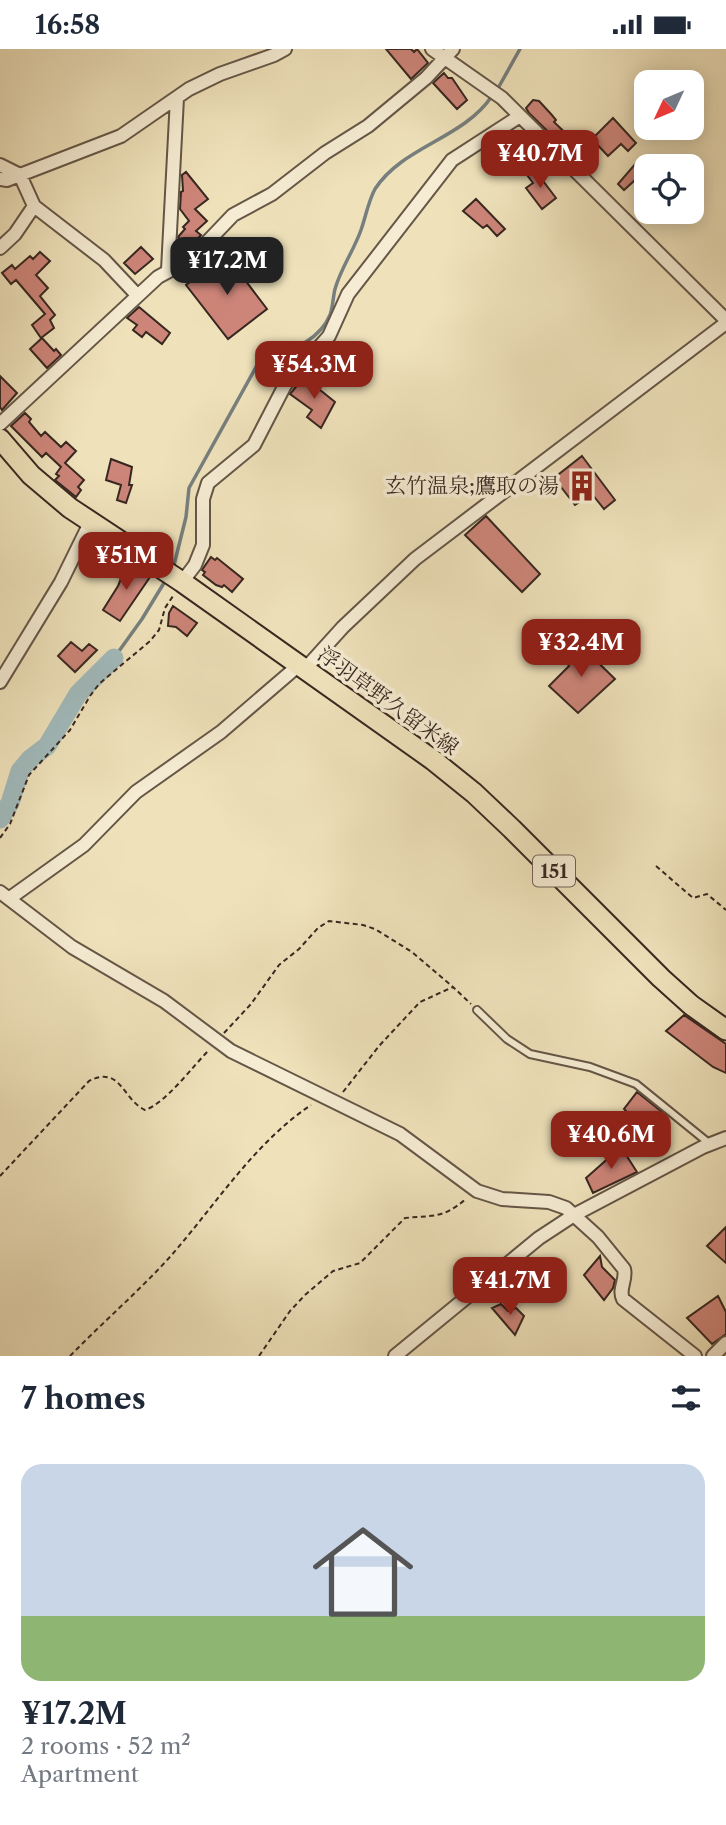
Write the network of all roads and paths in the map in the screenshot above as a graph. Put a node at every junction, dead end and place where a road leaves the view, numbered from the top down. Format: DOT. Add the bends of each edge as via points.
graph roads {
  1 [pos="285,49"];
  2 [pos="432,49"];
  3 [pos="450,53"];
  4 [pos="177,98"];
  5 [pos="520,116"];
  6 [pos="0,165"];
  7 [pos="20,174"];
  8 [pos="0,179"];
  9 [pos="34,206"];
  10 [pos="0,248"];
  11 [pos="168,270"];
  12 [pos="137,295"];
  13 [pos="726,322"];
  14 [pos="0,424"];
  15 [pos="0,439"];
  16 [pos="90,523"];
  17 [pos="180,581"];
  18 [pos="302,667"];
  19 [pos="0,683"];
  20 [pos="0,838"];
  21 [pos="656,866"];
  22 [pos="5,895"];
  23 [pos="726,910"];
  24 [pos="453,987"];
  25 [pos="477,1010"];
  26 [pos="726,1030"];
  27 [pos="217,1041"];
  28 [pos="330,1100"];
  29 [pos="726,1138"];
  30 [pos="710,1144"];
  31 [pos="0,1175"];
  32 [pos="477,1191"];
  33 [pos="575,1215"];
  34 [pos="726,1342"];
  35 [pos="69,1356"];
  36 [pos="259,1356"];
  37 [pos="395,1356"];
  38 [pos="695,1356"];
  39 [pos="713,1356"];
  1 -- 4 [label="street" via="220,74"];
  2 -- 3 [label="street"];
  3 -- 5 [label="street"];
  3 -- 11 [label="street" via="377,119 272,194 233,215 191,259"];
  4 -- 7 [label="street" via="121,136"];
  4 -- 11 [label="street"];
  5 -- 13 [label="street"];
  5 -- 17 [label="street" via="452,159 348,294 329,336 285,385 254,445 208,483 203,499 203,545 195,565"];
  6 -- 7 [label="street"];
  7 -- 8 [label="street"];
  7 -- 9 [label="street"];
  9 -- 10 [label="street"];
  9 -- 12 [label="street" via="104,260"];
  11 -- 12 [label="street"];
  12 -- 14 [label="street"];
  13 -- 18 [label="street" via="415,559"];
  15 -- 16 [label="main road, 浮羽草野久留米線 / 151" via="49,492"];
  16 -- 17 [label="main road, 浮羽草野久留米線 / 151"];
  16 -- 19 [label="street" via="61,582"];
  17 -- 18 [label="main road, 浮羽草野久留米線 / 151"];
  17 -- 20 [label="path" via="159,630 99,684 70,730 29,775"];
  18 -- 22 [label="street" via="136,792 84,845"];
  18 -- 26 [label="main road, 浮羽草野久留米線 / 151" via="474,793 661,978"];
  21 -- 23 [label="path" via="693,898 707,894"];
  22 -- 27 [label="street" via="72,947 164,1001"];
  24 -- 25 [label="path"];
  24 -- 27 [label="path" via="376,929 324,922 279,965"];
  24 -- 28 [label="path" via="420,1002"];
  25 -- 30 [label="lane" via="530,1054 590,1067 636,1084"];
  27 -- 28 [label="street"];
  27 -- 31 [label="path" via="152,1108 137,1106 108,1076 89,1081"];
  28 -- 32 [label="street" via="400,1134"];
  28 -- 35 [label="path" via="299,1113 264,1145 169,1258"];
  29 -- 30 [label="street"];
  30 -- 33 [label="street"];
  32 -- 33 [label="street" via="502,1199 549,1202"];
  32 -- 36 [label="path" via="446,1213 405,1219 360,1263 333,1271 290,1311"];
  33 -- 37 [label="street" via="524,1248"];
  33 -- 38 [label="street" via="624,1269 623,1299"];
  34 -- 39 [label="street"];
}
